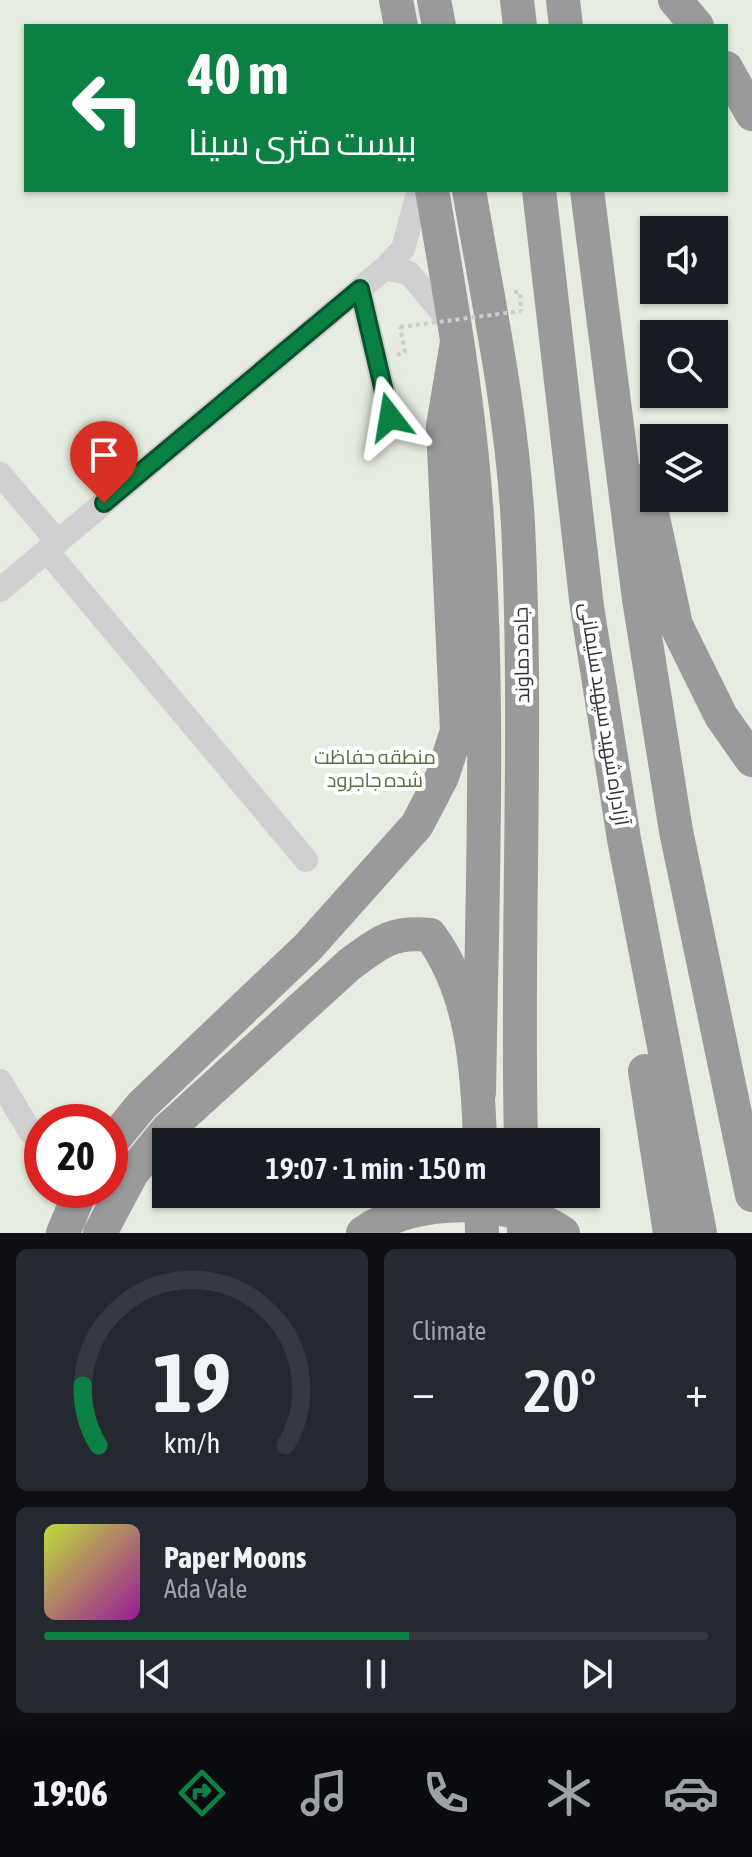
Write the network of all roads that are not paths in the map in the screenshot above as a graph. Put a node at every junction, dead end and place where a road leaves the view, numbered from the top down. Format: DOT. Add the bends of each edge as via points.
graph roads {
  1 [pos="396,0"];
  2 [pos="434,0"];
  3 [pos="517,0"];
  4 [pos="563,0"];
  5 [pos="675,0"];
  6 [pos="401,24"];
  7 [pos="439,24"];
  8 [pos="520,24"];
  9 [pos="566,24"];
  10 [pos="695,24"];
  11 [pos="728,72"];
  12 [pos="752,114"];
  13 [pos="418,192"];
  14 [pos="432,192"];
  15 [pos="469,192"];
  16 [pos="539,192"];
  17 [pos="588,195"];
  18 [pos="385,268"];
  19 [pos="360,289"];
  20 [pos="457,336"];
  21 [pos="390,417"];
  22 [pos="0,474"];
  23 [pos="52,546"];
  24 [pos="0,590"];
  25 [pos="752,760"];
  26 [pos="679,838"];
  27 [pos="624,839"];
  28 [pos="306,860"];
  29 [pos="0,1081"];
  30 [pos="479,1093"];
  31 [pos="752,1114"];
  32 [pos="24,1121"];
  33 [pos="128,1122"];
  34 [pos="480,1128"];
  35 [pos="521,1128"];
  36 [pos="752,1195"];
  37 [pos="73,1208"];
  38 [pos="481,1208"];
  39 [pos="523,1208"];
  40 [pos="63,1233"];
  41 [pos="100,1233"];
  42 [pos="363,1233"];
  43 [pos="482,1233"];
  44 [pos="524,1233"];
  45 [pos="563,1233"];
  46 [pos="670,1233"];
  47 [pos="700,1233"];
  1 -- 6 [label="highway"];
  2 -- 7 [label="highway"];
  3 -- 8 [label="highway"];
  4 -- 9 [label="highway"];
  5 -- 10 [label="highway"];
  11 -- 12 [label="highway"];
  13 -- 18 [label="lane" via="403,249"];
  14 -- 20 [label="highway, جاده دماوند"];
  15 -- 35 [label="highway, جاده دماوند" via="508,421 518,524"];
  16 -- 27 [label="highway, آزادراه شهید سپهبد سلیمانی" via="587,607"];
  17 -- 25 [label="highway" via="676,625 721,716"];
  17 -- 26 [label="highway" via="639,599"];
  18 -- 19 [label="lane"];
  18 -- 20 [label="lane" via="409,273"];
  19 -- 21 [label="lane"];
  19 -- 23 [label="lane"];
  20 -- 30 [label="highway, جاده دماوند" via="478,521 483,696"];
  20 -- 33 [label="highway" via="443,426 457,731 442,777 417,825 308,947"];
  22 -- 23 [label="lane"];
  23 -- 24 [label="lane"];
  23 -- 28 [label="lane"];
  26 -- 31 [label="highway"];
  26 -- 36 [label="highway"];
  27 -- 46 [label="highway" via="646,1080"];
  27 -- 47 [label="highway, آزادراه شهید سپهبد سلیمانی"];
  29 -- 32 [label="lane"];
  30 -- 34 [label="highway"];
  30 -- 41 [label="highway" via="460,989 446,957 430,935 405,933 382,940 168,1129 132,1173"];
  37 -- 40 [label="highway"];
  38 -- 43 [label="highway, bridge"];
  39 -- 44 [label="highway, bridge"];
  42 -- 45 [label="highway" via="437,1206 501,1207"];
}
